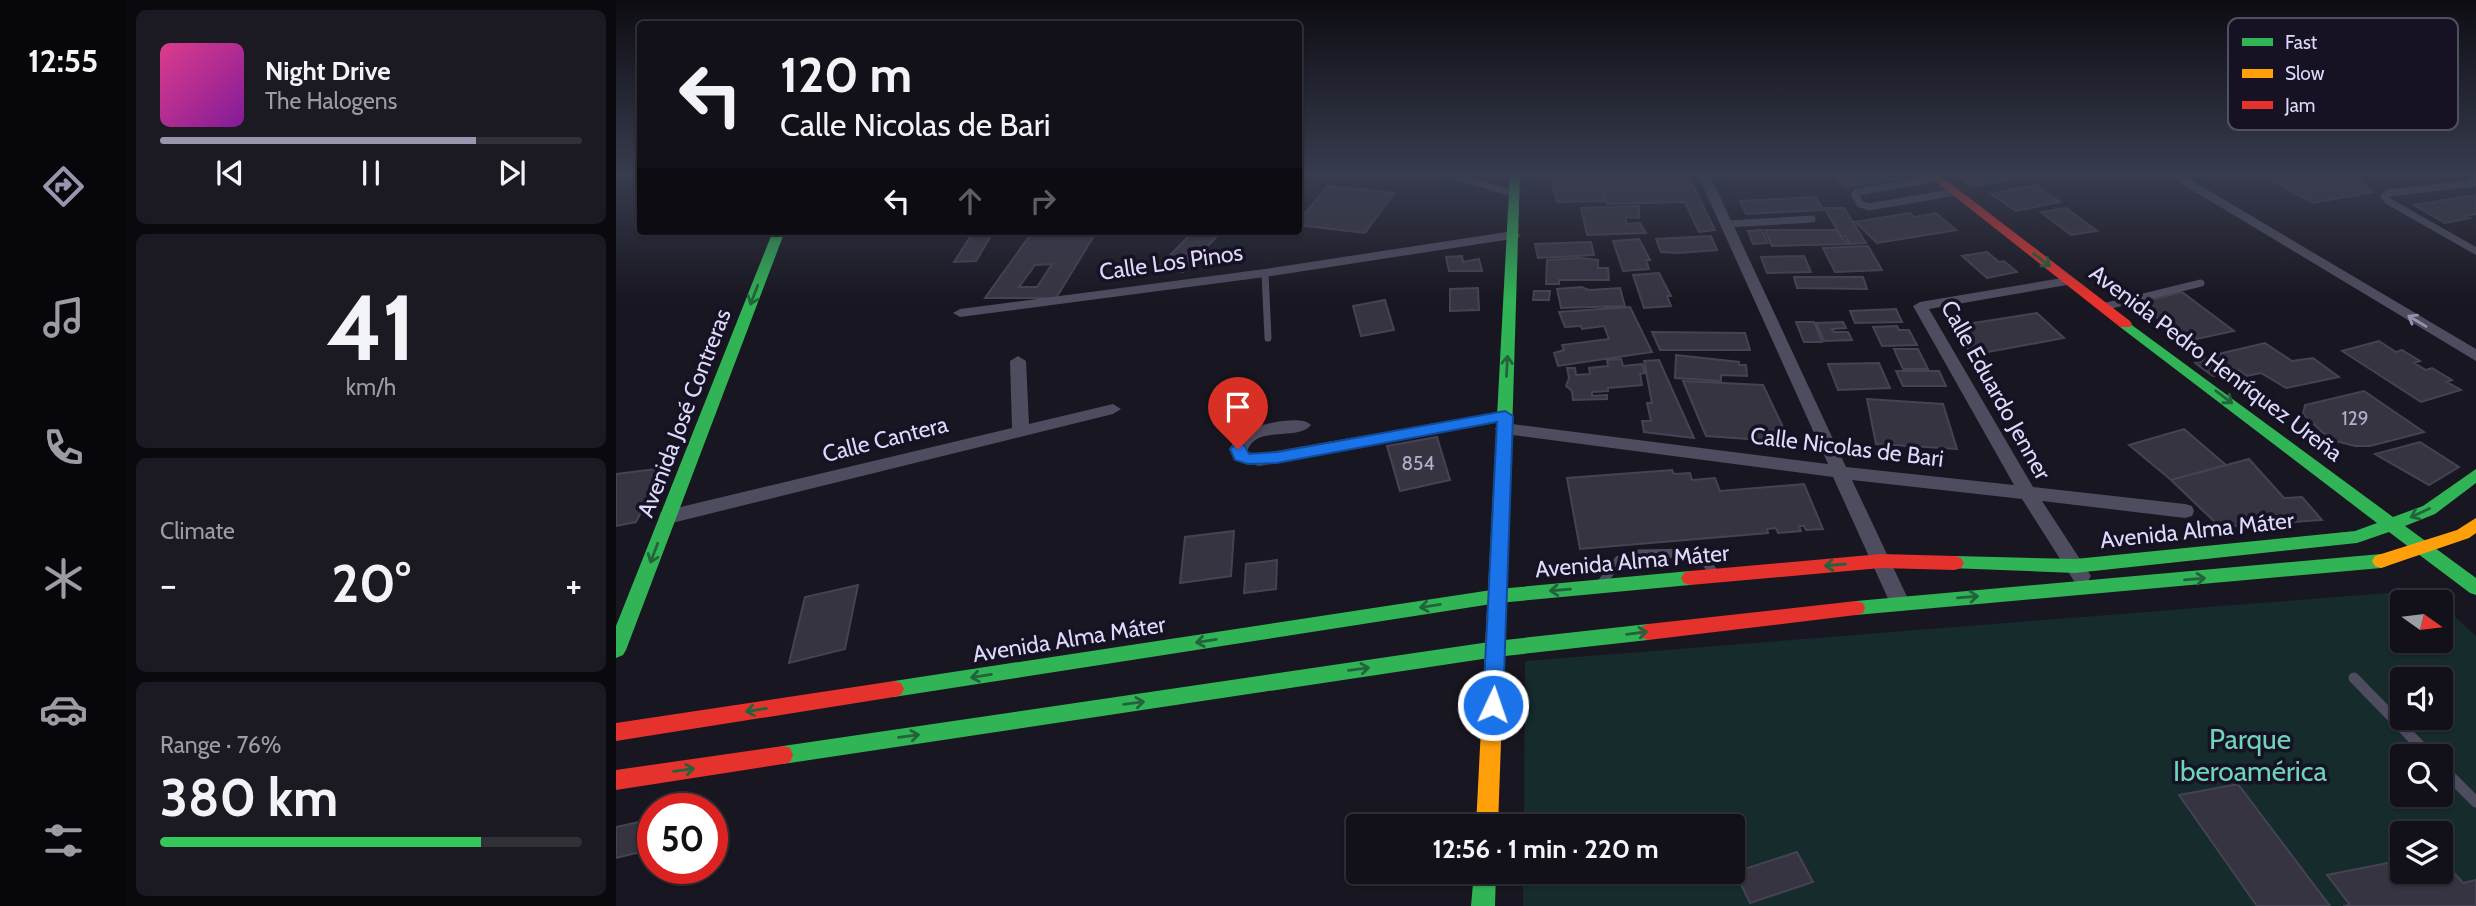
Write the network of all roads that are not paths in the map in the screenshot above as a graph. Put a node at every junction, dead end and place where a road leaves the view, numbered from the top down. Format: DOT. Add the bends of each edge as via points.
graph roads {
  1 [pos="1513,215"];
  2 [pos="1723,215"];
  3 [pos="1985,215"];
  4 [pos="2241,215"];
  5 [pos="2413,215"];
  6 [pos="1812,219"];
  7 [pos="1727,224"];
  8 [pos="777,235"];
  9 [pos="1513,235"];
  10 [pos="2476,251"];
  11 [pos="1265,273"];
  12 [pos="2068,281"];
  13 [pos="2201,283"];
  14 [pos="2103,307"];
  15 [pos="960,313"];
  16 [pos="1268,338"];
  17 [pos="2476,356"];
  18 [pos="1018,361"];
  19 [pos="1113,409"];
  20 [pos="1505,422"];
  21 [pos="1303,425"];
  22 [pos="1021,431"];
  23 [pos="1839,471"];
  24 [pos="2476,475"];
  25 [pos="2026,491"];
  26 [pos="2185,511"];
  27 [pos="668,517"];
  28 [pos="2476,524"];
  29 [pos="2394,525"];
  30 [pos="2425,548"];
  31 [pos="1881,561"];
  32 [pos="2074,566"];
  33 [pos="1716,576"];
  34 [pos="1600,587"];
  35 [pos="2087,587"];
  36 [pos="2476,588"];
  37 [pos="1498,596"];
  38 [pos="1900,603"];
  39 [pos="1496,649"];
  40 [pos="616,650"];
  41 [pos="2354,678"];
  42 [pos="616,732"];
  43 [pos="2418,744"];
  44 [pos="2453,779"];
  45 [pos="616,780"];
  46 [pos="2476,802"];
  47 [pos="1488,814"];
  48 [pos="1484,884"];
  49 [pos="1483,906"];
  1 -- 9 [label="main road"];
  2 -- 7 [label="street"];
  3 -- 12 [label="main road, Avenida Pedro Henríquez Ureña, one-way"];
  17 -- 4 [label="street, one-way"];
  5 -- 10 [label="lane"];
  6 -- 7 [label="lane"];
  7 -- 23 [label="street"];
  8 -- 27 [label="main road, Avenida José Contreras, one-way"];
  9 -- 11 [label="street, Calle Los Pinos"];
  20 -- 9 [label="main road, one-way"];
  11 -- 15 [label="street, Calle Los Pinos"];
  11 -- 16 [label="lane"];
  12 -- 14 [label="main road, Avenida Pedro Henríquez Ureña"];
  12 -- 25 [label="street, Calle Eduardo Jenner" via="1920,306"];
  13 -- 14 [label="lane"];
  14 -- 29 [label="main road, Avenida Pedro Henríquez Ureña, one-way"];
  18 -- 22 [label="street"];
  19 -- 22 [label="street, Calle Cantera"];
  20 -- 21 [label="street, Calle Nicolas de Bari" via="1259,460 1240,456 1243,439"];
  20 -- 23 [label="street, Calle Nicolas de Bari"];
  20 -- 37 [label="main road"];
  22 -- 27 [label="street, Calle Cantera"];
  23 -- 25 [label="street, Calle Nicolas de Bari"];
  23 -- 31 [label="street"];
  24 -- 29 [label="main road, Avenida Alma Máter, one-way" via="2429,510"];
  25 -- 26 [label="street, Calle Nicolas de Bari"];
  25 -- 32 [label="street, Calle Eduardo Jenner"];
  27 -- 40 [label="main road, Avenida José Contreras, one-way"];
  28 -- 30 [label="main road, Avenida Alma Máter" via="2463,534"];
  29 -- 30 [label="main road, Avenida Pedro Henríquez Ureña"];
  29 -- 32 [label="main road, Avenida Alma Máter" via="2357,537"];
  35 -- 30 [label="main road, Avenida Alma Máter, one-way" via="2384,561"];
  30 -- 36 [label="main road, Avenida Pedro Henríquez Ureña"];
  31 -- 32 [label="main road, Avenida Alma Máter"];
  31 -- 33 [label="main road, Avenida Alma Máter, one-way"];
  31 -- 38 [label="street"];
  32 -- 35 [label="street, Calle Eduardo Jenner"];
  33 -- 34 [label="main road, Avenida Alma Máter"];
  33 -- 34 [label="lane" via="1704,560 1689,553 1638,554 1619,560"];
  34 -- 37 [label="main road, Avenida Alma Máter, one-way"];
  38 -- 35 [label="main road, Avenida Alma Máter, one-way"];
  37 -- 39 [label="main road"];
  37 -- 42 [label="main road, Avenida Alma Máter, one-way"];
  39 -- 38 [label="main road, Avenida Alma Máter, one-way"];
  45 -- 39 [label="main road, Avenida Alma Máter, one-way"];
  39 -- 47 [label="main road"];
  41 -- 43 [label="lane"];
  44 -- 46 [label="lane"];
  48 -- 49 [label="main road"];
}
